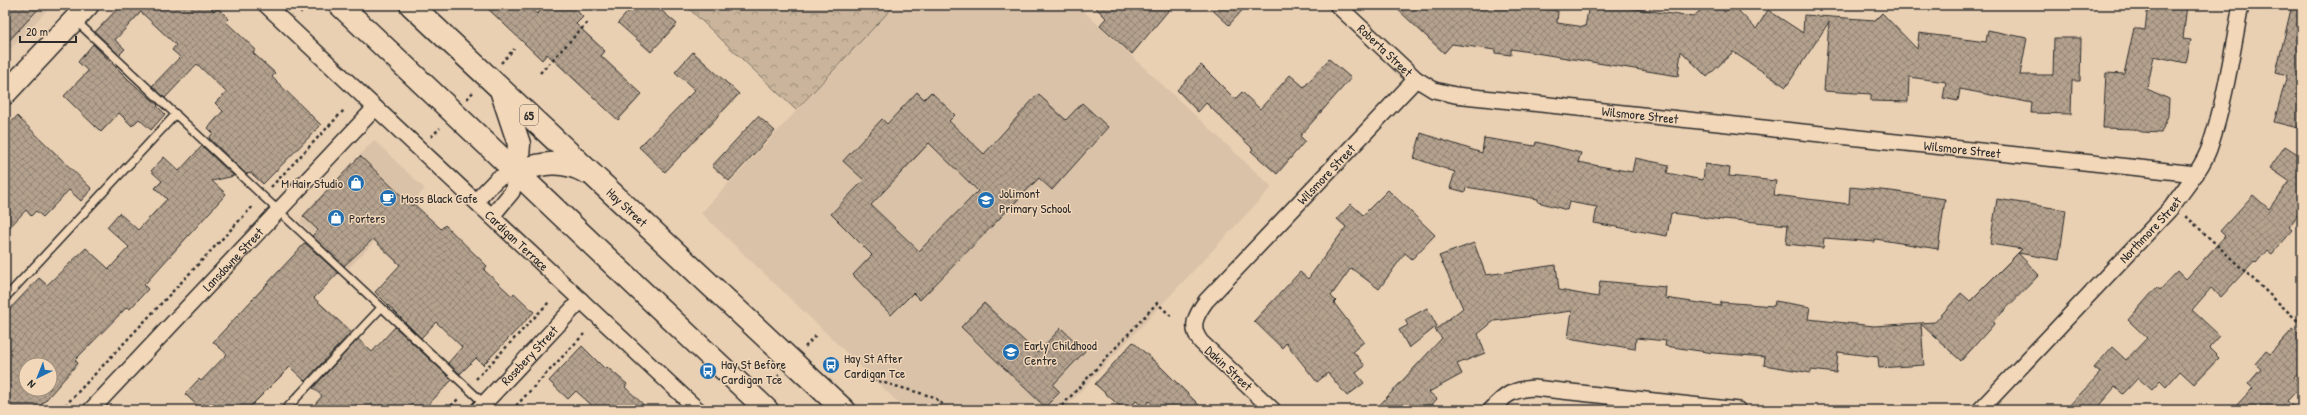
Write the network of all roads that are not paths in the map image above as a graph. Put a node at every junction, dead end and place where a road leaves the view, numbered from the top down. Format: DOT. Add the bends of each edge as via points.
graph roads {
  1 [pos="266,5"];
  2 [pos="340,5"];
  3 [pos="411,5"];
  4 [pos="1337,5"];
  5 [pos="2241,5"];
  6 [pos="81,12"];
  7 [pos="1416,79"];
  8 [pos="501,90"];
  9 [pos="5,94"];
  10 [pos="375,108"];
  11 [pos="176,114"];
  12 [pos="517,170"];
  13 [pos="2196,174"];
  14 [pos="596,177"];
  15 [pos="476,201"];
  16 [pos="278,211"];
  17 [pos="492,216"];
  18 [pos="5,298"];
  19 [pos="581,300"];
  20 [pos="382,308"];
  21 [pos="1194,322"];
  22 [pos="484,408"];
  23 [pos="91,410"];
  24 [pos="285,410"];
  25 [pos="698,410"];
  26 [pos="767,410"];
  27 [pos="844,410"];
  28 [pos="1273,410"];
  29 [pos="1492,410"];
  30 [pos="1738,410"];
  31 [pos="1980,410"];
  1 -- 10 [label="street, Cardigan Terrace"];
  2 -- 12 [label="main road"];
  3 -- 8 [label="main road, Hay Street / 65"];
  4 -- 7 [label="street, Roberta Street"];
  5 -- 13 [label="street, Northmore Street" via="2223,95 2208,149"];
  6 -- 9 [label="street"];
  6 -- 11 [label="lane"];
  7 -- 13 [label="street, Wilsmore Street" via="1434,90 1455,95"];
  7 -- 21 [label="street, Wilsmore Street" via="1206,301"];
  8 -- 12 [label="main road" via="519,144"];
  8 -- 14 [label="main road, Hay Street / 65"];
  10 -- 15 [label="street, Cardigan Terrace"];
  10 -- 16 [label="street, Lansdowne Street"];
  11 -- 16 [label="lane"];
  11 -- 18 [label="lane"];
  12 -- 14 [label="main road" via="554,163 571,164"];
  12 -- 15 [label="street" via="497,179"];
  12 -- 17 [label="street" via="512,192"];
  12 -- 26 [label="main road"];
  13 -- 31 [label="street, Northmore Street" via="2171,208"];
  14 -- 27 [label="main road, Hay Street / 65"];
  15 -- 17 [label="street, Cardigan Terrace"];
  16 -- 20 [label="lane"];
  16 -- 23 [label="street, Lansdowne Street"];
  17 -- 19 [label="street, Cardigan Terrace"];
  19 -- 22 [label="street, Rosebery Street"];
  19 -- 25 [label="street, Cardigan Terrace"];
  20 -- 22 [label="lane" via="468,388"];
  20 -- 24 [label="lane"];
  21 -- 28 [label="street, Dakin Street" via="1195,333 1201,342"];
  29 -- 30 [label="street" via="1503,398 1518,389 1534,388"];
}
